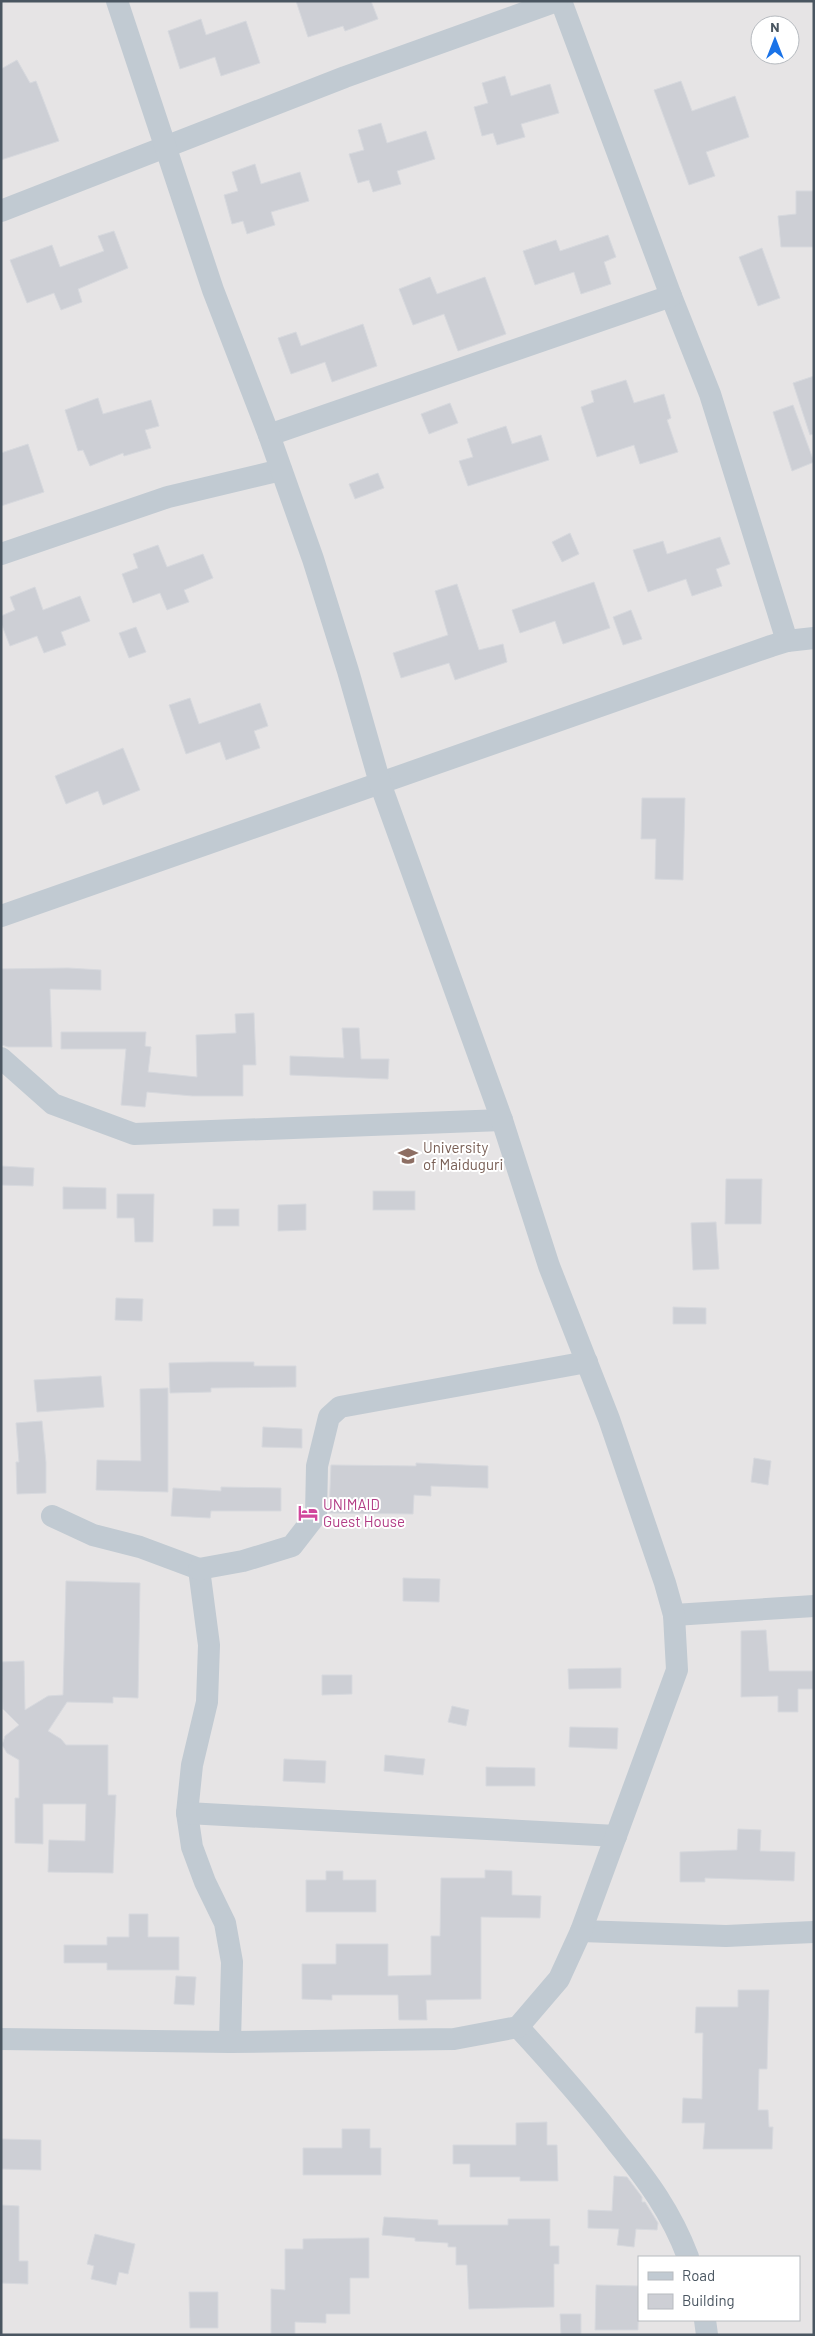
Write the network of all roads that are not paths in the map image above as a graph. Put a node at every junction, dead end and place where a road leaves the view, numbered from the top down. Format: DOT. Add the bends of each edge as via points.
graph roads {
  1 [pos="117,1"];
  2 [pos="557,1"];
  3 [pos="561,1"];
  4 [pos="164,146"];
  5 [pos="1,211"];
  6 [pos="671,296"];
  7 [pos="269,435"];
  8 [pos="281,470"];
  9 [pos="1,554"];
  10 [pos="814,638"];
  11 [pos="787,641"];
  12 [pos="380,783"];
  13 [pos="1,916"];
  14 [pos="1,1058"];
  15 [pos="502,1120"];
  16 [pos="587,1362"];
  17 [pos="52,1516"];
  18 [pos="200,1568"];
  19 [pos="814,1606"];
  20 [pos="674,1615"];
  21 [pos="187,1812"];
  22 [pos="616,1836"];
  23 [pos="581,1931"];
  24 [pos="814,1932"];
  25 [pos="518,2027"];
  26 [pos="1,2039"];
  27 [pos="230,2042"];
  28 [pos="688,2256"];
  29 [pos="705,2321"];
  30 [pos="707,2335"];
  1 -- 4 [label="street"];
  2 -- 4 [label="street"];
  3 -- 6 [label="street"];
  4 -- 5 [label="street"];
  4 -- 7 [label="street" via="213,290"];
  6 -- 7 [label="street"];
  6 -- 11 [label="street" via="710,394"];
  7 -- 8 [label="street"];
  8 -- 9 [label="street" via="168,497"];
  8 -- 12 [label="street" via="342,652"];
  10 -- 11 [label="street"];
  11 -- 12 [label="street"];
  12 -- 13 [label="street"];
  12 -- 15 [label="street"];
  14 -- 15 [label="street" via="53,1104 134,1134"];
  15 -- 16 [label="street" via="549,1266"];
  16 -- 18 [label="street" via="340,1407 329,1417 317,1466 316,1515 292,1546 244,1561"];
  16 -- 20 [label="street"];
  17 -- 18 [label="street" via="94,1535"];
  18 -- 21 [label="street" via="209,1645 207,1702 192,1765"];
  19 -- 20 [label="street"];
  20 -- 22 [label="street" via="678,1670"];
  21 -- 22 [label="street"];
  21 -- 27 [label="street" via="192,1847 225,1923 232,1962"];
  22 -- 23 [label="street"];
  23 -- 24 [label="street" via="726,1936"];
  23 -- 25 [label="street" via="559,1979"];
  25 -- 27 [label="street" via="454,2039"];
  25 -- 28 [label="street" via="581,2096 653,2188 678,2229"];
  26 -- 27 [label="street"];
  29 -- 30 [label="street"];
}
